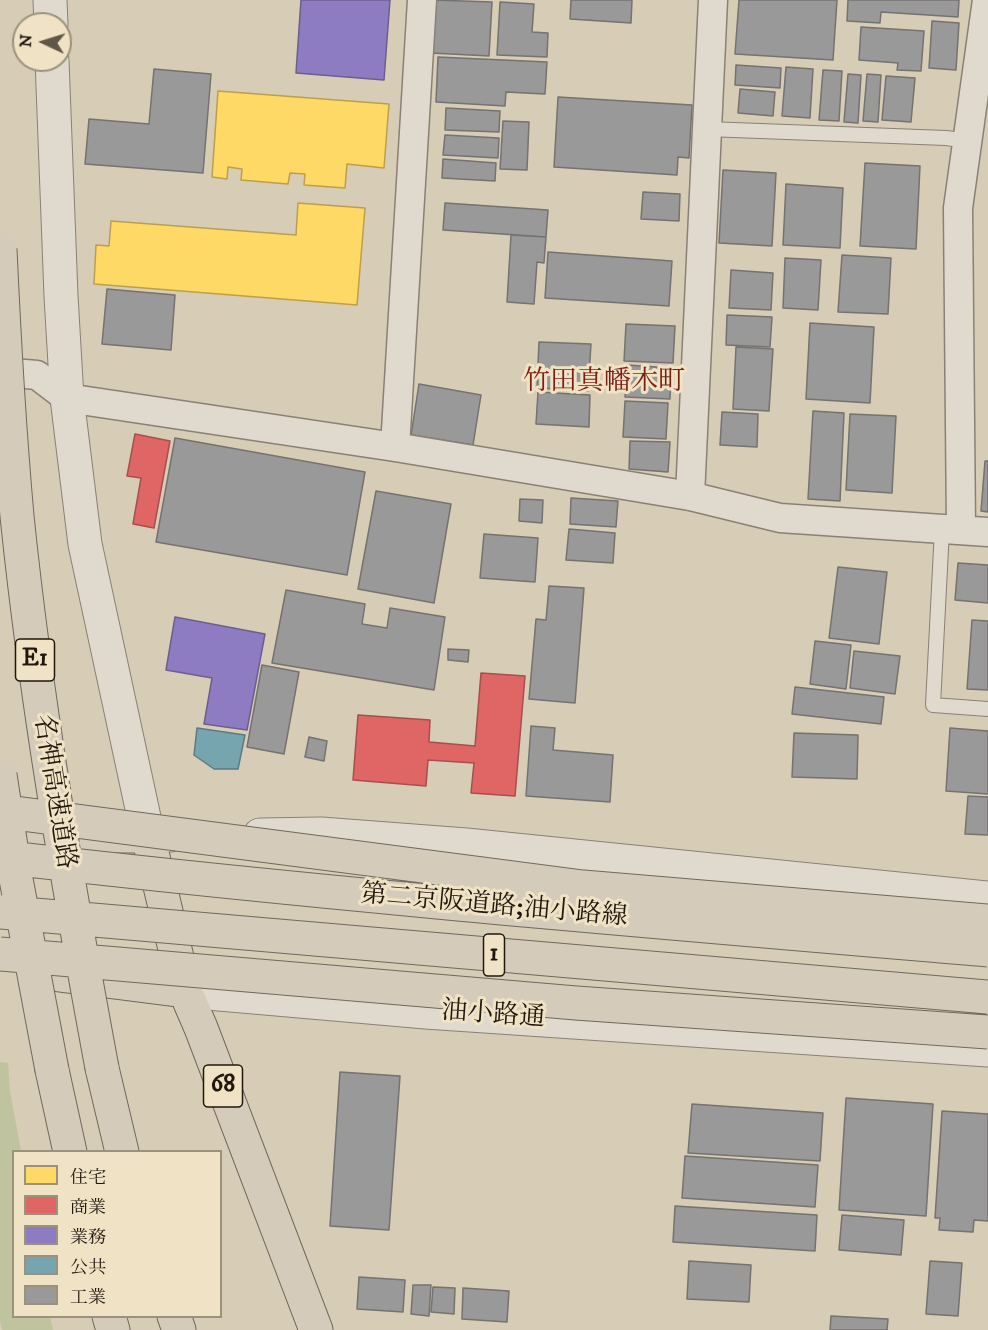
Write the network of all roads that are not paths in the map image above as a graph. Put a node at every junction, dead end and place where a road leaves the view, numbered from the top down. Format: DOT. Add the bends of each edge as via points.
graph roads {
  1 [pos="422,0"];
  2 [pos="713,0"];
  3 [pos="987,0"];
  4 [pos="52,72"];
  5 [pos="706,129"];
  6 [pos="968,141"];
  7 [pos="0,249"];
  8 [pos="0,372"];
  9 [pos="67,398"];
  10 [pos="395,447"];
  11 [pos="690,496"];
  12 [pos="964,531"];
  13 [pos="988,709"];
  14 [pos="0,776"];
  15 [pos="0,811"];
  16 [pos="0,836"];
  17 [pos="148,836"];
  18 [pos="0,857"];
  19 [pos="988,898"];
  20 [pos="0,912"];
  21 [pos="988,921"];
  22 [pos="988,951"];
  23 [pos="0,954"];
  24 [pos="0,968"];
  25 [pos="185,991"];
  26 [pos="988,996"];
  27 [pos="988,1032"];
  28 [pos="988,1050"];
  29 [pos="70,1150"];
  30 [pos="122,1150"];
  31 [pos="316,1330"];
  1 -- 10 [label="street"];
  2 -- 5 [label="street"];
  3 -- 6 [label="street"];
  4 -- 9 [label="street"];
  5 -- 6 [label="lane"];
  5 -- 11 [label="street"];
  6 -- 12 [label="street" via="958,208"];
  7 -- 30 [label="main road, 名神高速道路 / E1, bridge" via="17,516 36,675 66,878"];
  8 -- 9 [label="street" via="37,375"];
  9 -- 10 [label="street"];
  9 -- 17 [label="street" via="86,544"];
  10 -- 11 [label="street"];
  11 -- 12 [label="street" via="780,518"];
  12 -- 13 [label="lane" via="933,705"];
  14 -- 29 [label="main road, 名神高速道路, bridge" via="16,879"];
  15 -- 21 [label="main road, bridge" via="583,887"];
  16 -- 17 [label="main road"];
  17 -- 19 [label="street" via="321,834"];
  17 -- 25 [label="main road, 68"];
  18 -- 22 [label="main road, 第二京阪道路;油小路線 / 1, bridge"];
  20 -- 26 [label="main road, 第二京阪道路;油小路線 / 1, bridge"];
  23 -- 27 [label="main road, bridge" via="576,1003"];
  24 -- 25 [label="main road, 油小路通"];
  25 -- 28 [label="street, 油小路通"];
  25 -- 31 [label="main road, 68"];
}
